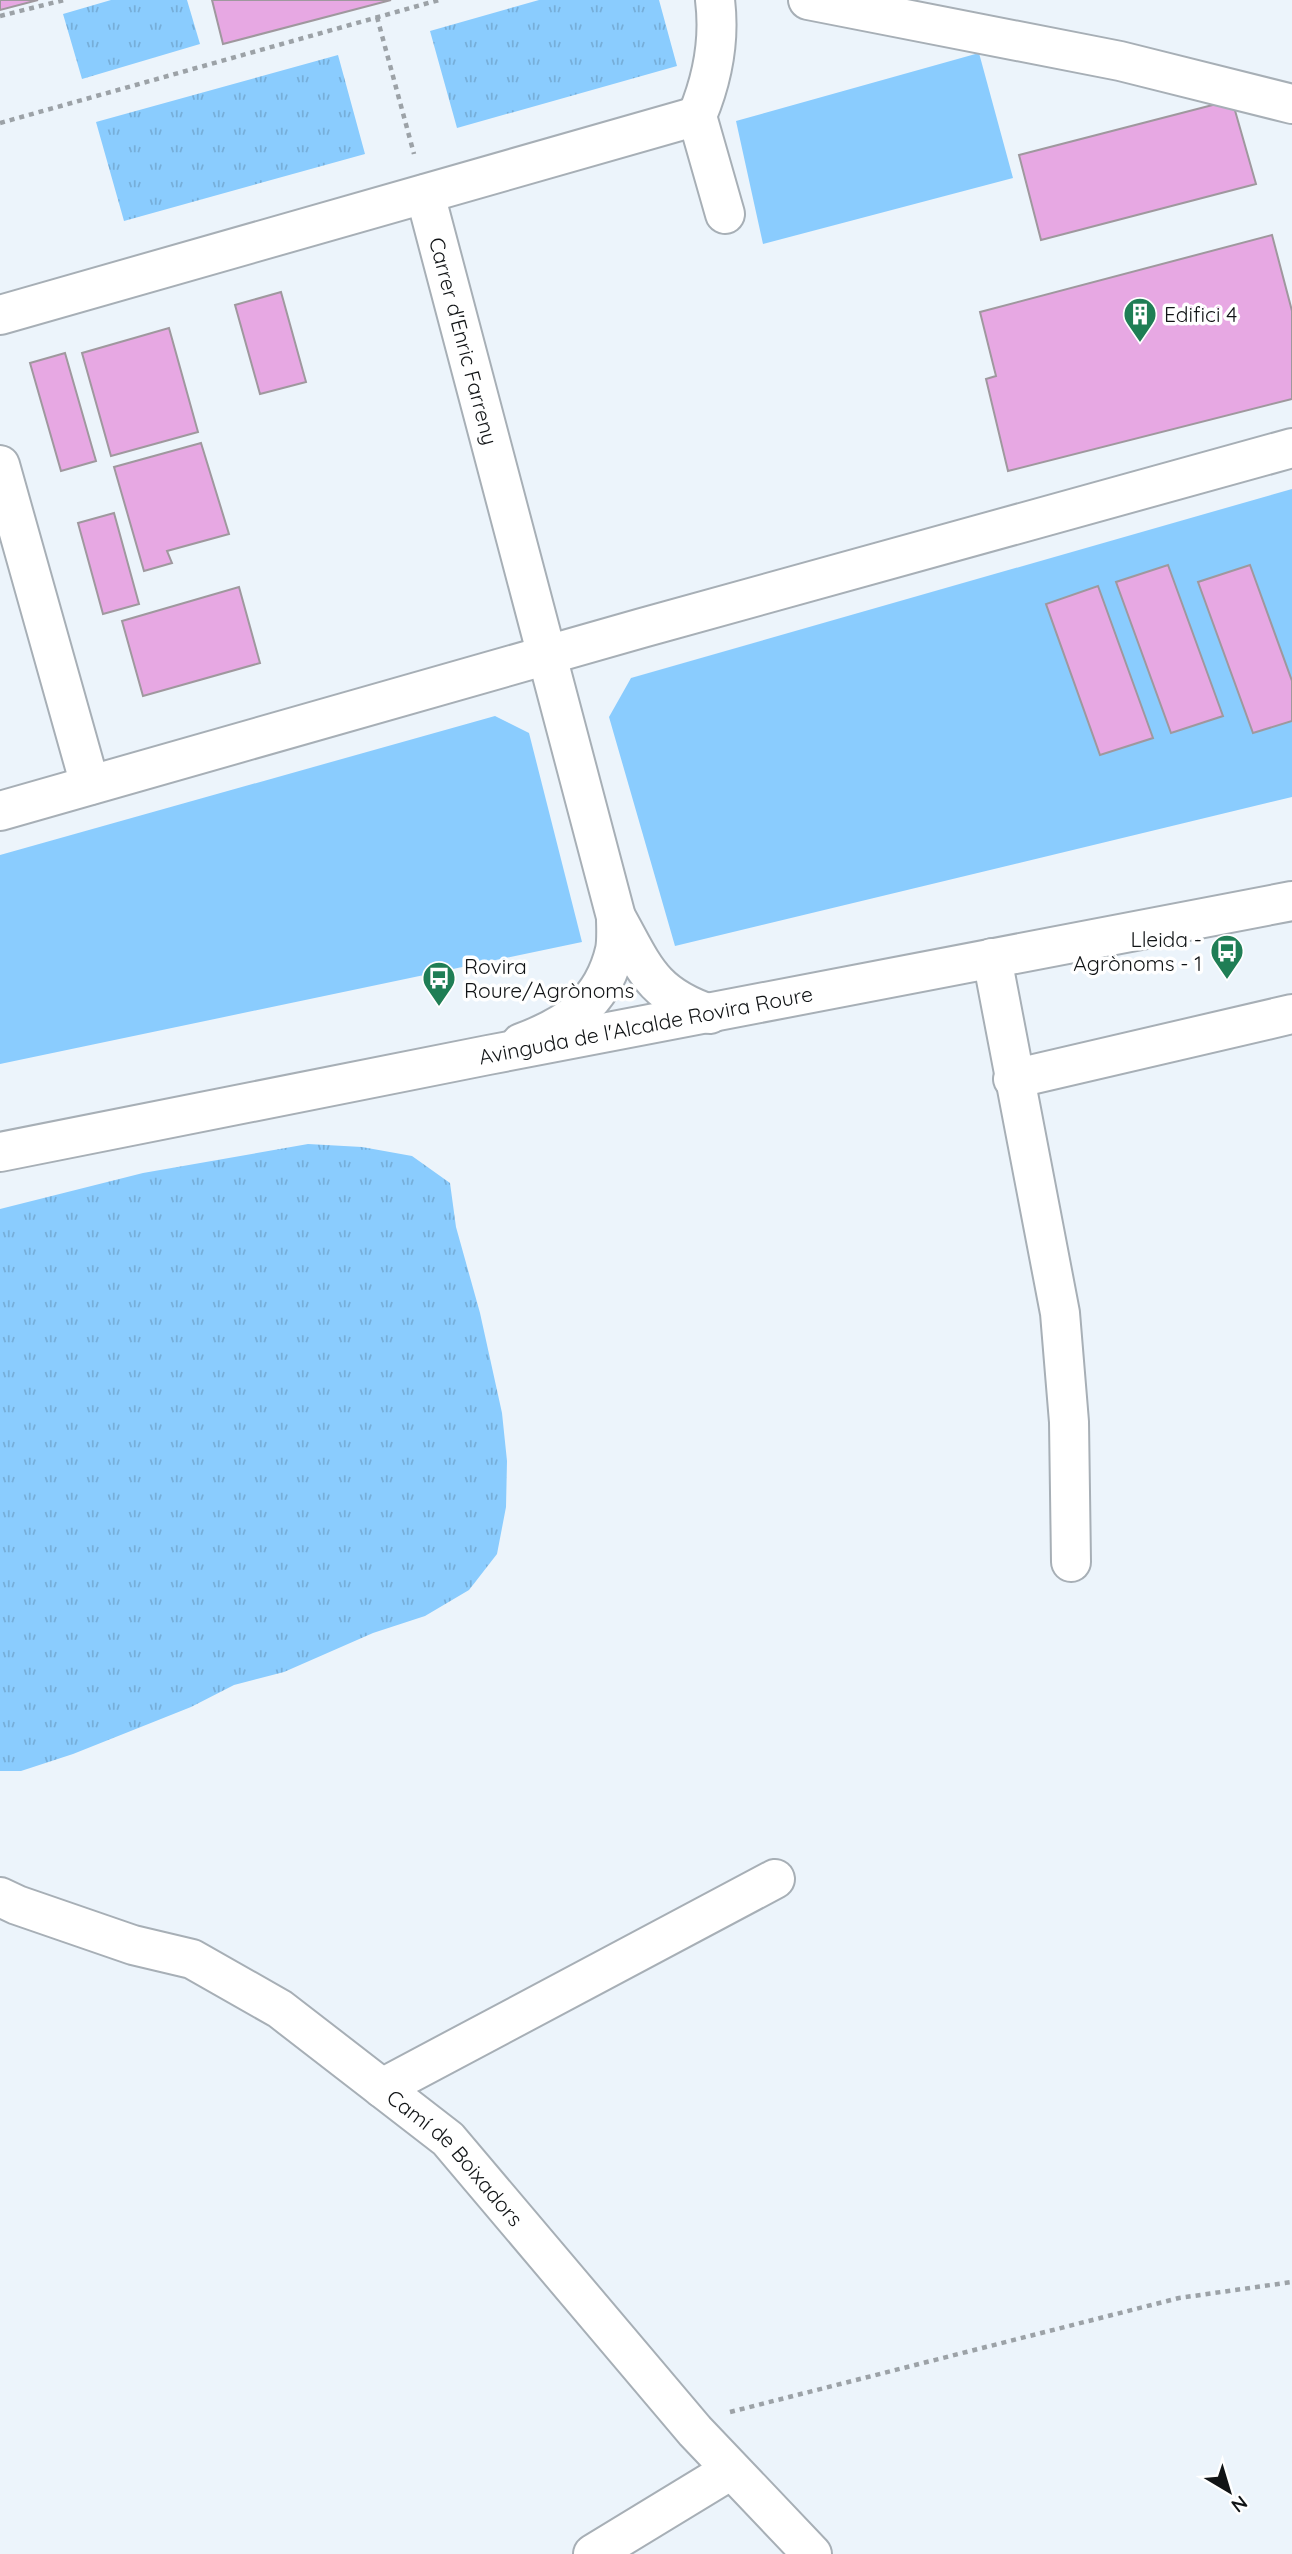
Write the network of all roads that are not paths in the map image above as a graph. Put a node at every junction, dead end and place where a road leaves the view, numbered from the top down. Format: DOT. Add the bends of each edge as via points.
graph roads {
  1 [pos="715,0"];
  2 [pos="808,0"];
  3 [pos="1292,104"];
  4 [pos="697,117"];
  5 [pos="425,194"];
  6 [pos="725,214"];
  7 [pos="0,315"];
  8 [pos="1292,448"];
  9 [pos="0,465"];
  10 [pos="546,656"];
  11 [pos="90,785"];
  12 [pos="0,811"];
  13 [pos="1292,901"];
  14 [pos="616,917"];
  15 [pos="992,958"];
  16 [pos="710,1014"];
  17 [pos="1292,1014"];
  18 [pos="488,1055"];
  19 [pos="1013,1079"];
  20 [pos="0,1152"];
  21 [pos="1071,1562"];
  22 [pos="775,1879"];
  23 [pos="0,1897"];
  24 [pos="382,2088"];
  25 [pos="731,2470"];
  26 [pos="593,2554"];
  27 [pos="813,2554"];
  1 -- 4 [label="street" via="719,26 708,90"];
  2 -- 3 [label="street" via="1120,61"];
  4 -- 5 [label="street"];
  4 -- 6 [label="street"];
  5 -- 7 [label="street"];
  5 -- 10 [label="street, Carrer d'Enric Farreny"];
  8 -- 10 [label="street"];
  9 -- 11 [label="street"];
  10 -- 11 [label="street"];
  10 -- 14 [label="street, Carrer d'Enric Farreny"];
  11 -- 12 [label="street"];
  13 -- 15 [label="street, Avinguda de l'Alcalde Rovira Roure"];
  14 -- 16 [label="street" via="662,990"];
  14 -- 18 [label="street" via="615,949 606,975 582,1011 551,1032"];
  15 -- 16 [label="street, Avinguda de l'Alcalde Rovira Roure"];
  15 -- 19 [label="street"];
  16 -- 18 [label="street, Avinguda de l'Alcalde Rovira Roure"];
  17 -- 19 [label="street"];
  18 -- 20 [label="street, Avinguda de l'Alcalde Rovira Roure"];
  19 -- 21 [label="street" via="1060,1313 1069,1422"];
  22 -- 24 [label="street"];
  23 -- 24 [label="street, Camí de Boixadors" via="132,1945 192,1959 280,2009"];
  24 -- 25 [label="street, Camí de Boixadors" via="448,2139"];
  25 -- 26 [label="street"];
  25 -- 27 [label="street, Camí de Boixadors"];
}
